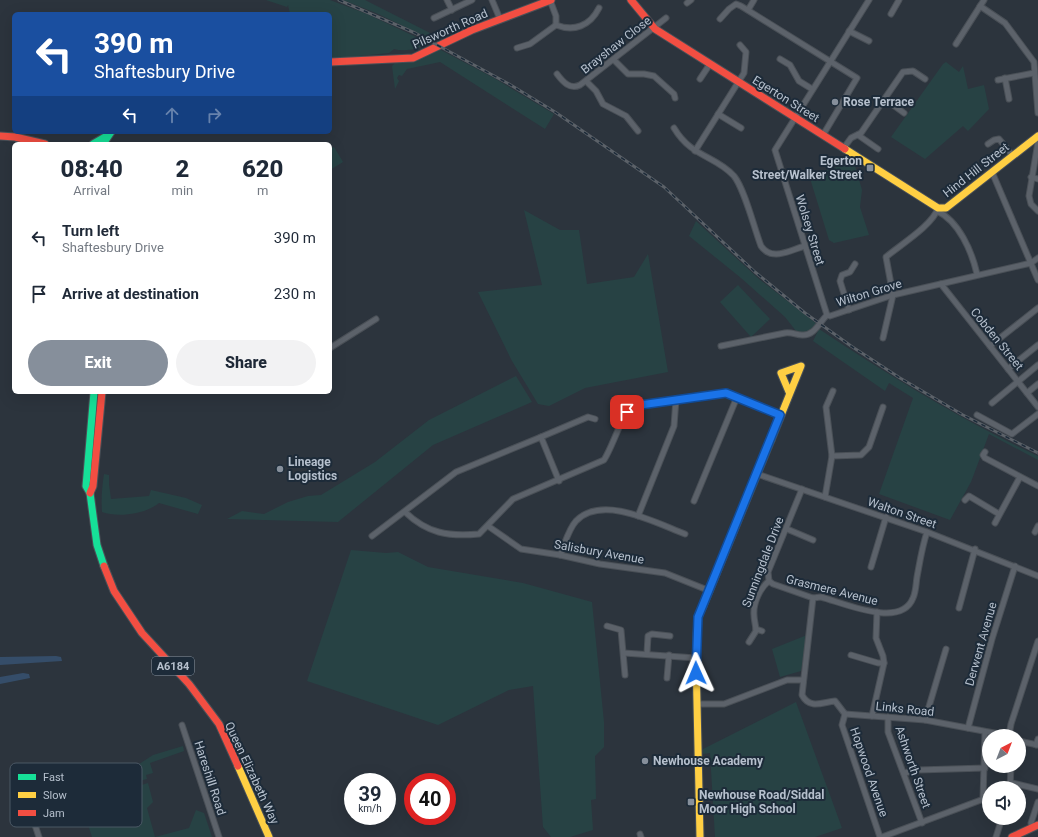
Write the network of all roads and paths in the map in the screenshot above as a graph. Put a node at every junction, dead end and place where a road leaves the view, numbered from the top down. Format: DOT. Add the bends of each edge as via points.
graph roads {
  1 [pos="447,0"];
  2 [pos="472,0"];
  3 [pos="492,0"];
  4 [pos="551,0"];
  5 [pos="631,0"];
  6 [pos="754,0"];
  7 [pos="869,0"];
  8 [pos="899,0"];
  9 [pos="984,0"];
  10 [pos="980,6"];
  11 [pos="598,8"];
  12 [pos="452,10"];
  13 [pos="748,10"];
  14 [pos="891,14"];
  15 [pos="434,18"];
  16 [pos="666,18"];
  17 [pos="500,19"];
  18 [pos="720,19"];
  19 [pos="556,25"];
  20 [pos="655,29"];
  21 [pos="849,31"];
  22 [pos="868,41"];
  23 [pos="956,44"];
  24 [pos="740,45"];
  25 [pos="517,48"];
  26 [pos="780,59"];
  27 [pos="614,60"];
  28 [pos="830,61"];
  29 [pos="1036,61"];
  30 [pos="332,62"];
  31 [pos="710,64"];
  32 [pos="1034,73"];
  33 [pos="557,74"];
  34 [pos="1005,78"];
  35 [pos="700,79"];
  36 [pos="924,79"];
  37 [pos="998,80"];
  38 [pos="586,81"];
  39 [pos="738,82"];
  40 [pos="812,89"];
  41 [pos="675,98"];
  42 [pos="885,99"];
  43 [pos="1009,99"];
  44 [pos="904,113"];
  45 [pos="1038,113"];
  46 [pos="718,114"];
  47 [pos="795,118"];
  48 [pos="674,128"];
  49 [pos="740,128"];
  50 [pos="638,131"];
  51 [pos="822,135"];
  52 [pos="858,135"];
  53 [pos="0,136"];
  54 [pos="107,136"];
  55 [pos="1037,137"];
  56 [pos="36,142"];
  57 [pos="96,142"];
  58 [pos="988,144"];
  59 [pos="843,149"];
  60 [pos="878,149"];
  61 [pos="695,151"];
  62 [pos="1037,154"];
  63 [pos="1013,156"];
  64 [pos="992,172"];
  65 [pos="1031,177"];
  66 [pos="1038,178"];
  67 [pos="937,209"];
  68 [pos="1037,211"];
  69 [pos="805,246"];
  70 [pos="1038,258"];
  71 [pos="1031,263"];
  72 [pos="855,264"];
  73 [pos="977,274"];
  74 [pos="1038,280"];
  75 [pos="941,284"];
  76 [pos="893,295"];
  77 [pos="1038,308"];
  78 [pos="849,310"];
  79 [pos="827,315"];
  80 [pos="376,319"];
  81 [pos="883,338"];
  82 [pos="1038,345"];
  83 [pos="720,346"];
  84 [pos="990,346"];
  85 [pos="332,347"];
  86 [pos="1038,365"];
  87 [pos="1008,369"];
  88 [pos="1019,382"];
  89 [pos="1038,384"];
  90 [pos="833,391"];
  91 [pos="789,392"];
  92 [pos="1027,393"];
  93 [pos="94,394"];
  94 [pos="102,394"];
  95 [pos="737,397"];
  96 [pos="676,399"];
  97 [pos="992,403"];
  98 [pos="883,407"];
  99 [pos="1038,407"];
  100 [pos="1038,414"];
  101 [pos="780,415"];
  102 [pos="977,415"];
  103 [pos="595,419"];
  104 [pos="541,437"];
  105 [pos="985,452"];
  106 [pos="832,456"];
  107 [pos="757,474"];
  108 [pos="1020,476"];
  109 [pos="559,480"];
  110 [pos="1038,486"];
  111 [pos="802,489"];
  112 [pos="90,493"];
  113 [pos="825,497"];
  114 [pos="965,500"];
  115 [pos="694,501"];
  116 [pos="405,512"];
  117 [pos="999,514"];
  118 [pos="638,516"];
  119 [pos="886,517"];
  120 [pos="995,523"];
  121 [pos="488,526"];
  122 [pos="1038,526"];
  123 [pos="787,529"];
  124 [pos="927,532"];
  125 [pos="1035,532"];
  126 [pos="684,534"];
  127 [pos="372,536"];
  128 [pos="813,540"];
  129 [pos="974,549"];
  130 [pos="560,555"];
  131 [pos="1015,566"];
  132 [pos="871,567"];
  133 [pos="1038,576"];
  134 [pos="769,581"];
  135 [pos="710,591"];
  136 [pos="814,598"];
  137 [pos="959,608"];
  138 [pos="877,612"];
  139 [pos="608,626"];
  140 [pos="756,628"];
  141 [pos="762,631"];
  142 [pos="670,636"];
  143 [pos="1038,641"];
  144 [pos="749,642"];
  145 [pos="946,649"];
  146 [pos="624,653"];
  147 [pos="647,653"];
  148 [pos="669,655"];
  149 [pos="851,655"];
  150 [pos="696,658"];
  151 [pos="884,663"];
  152 [pos="625,675"];
  153 [pos="667,678"];
  154 [pos="803,680"];
  155 [pos="698,704"];
  156 [pos="845,714"];
  157 [pos="872,716"];
  158 [pos="888,717"];
  159 [pos="926,720"];
  160 [pos="182,725"];
  161 [pos="968,728"];
  162 [pos="1010,729"];
  163 [pos="982,731"];
  164 [pos="1038,739"];
  165 [pos="1026,743"];
  166 [pos="1037,745"];
  167 [pos="982,768"];
  168 [pos="904,774"];
  169 [pos="1026,788"];
  170 [pos="1038,789"];
  171 [pos="982,799"];
  172 [pos="1038,802"];
  173 [pos="922,823"];
  174 [pos="1000,825"];
  175 [pos="36,827"];
  176 [pos="1035,827"];
  177 [pos="39,837"];
  178 [pos="219,837"];
  179 [pos="269,837"];
  180 [pos="700,837"];
  181 [pos="881,837"];
  182 [pos="996,837"];
  183 [pos="1012,837"];
  1 -- 12 [label="street"];
  2 -- 12 [label="street"];
  3 -- 17 [label="street"];
  4 -- 17 [label="street, Pilsworth Road"];
  4 -- 19 [label="street"];
  5 -- 20 [label="street, Egerton Street"];
  6 -- 13 [label="street"];
  7 -- 21 [label="street"];
  8 -- 14 [label="street"];
  9 -- 10 [label="street"];
  10 -- 23 [label="street"];
  10 -- 29 [label="street" via="1005,23"];
  11 -- 19 [label="street" via="590,20 580,26 566,28"];
  12 -- 15 [label="street"];
  13 -- 18 [label="street" via="736,4"];
  13 -- 28 [label="street"];
  16 -- 20 [label="street, Brayshaw Close"];
  17 -- 30 [label="street, Pilsworth Road" via="413,58"];
  19 -- 25 [label="street" via="530,44"];
  20 -- 27 [label="street, Brayshaw Close"];
  20 -- 31 [label="street, Egerton Street"];
  21 -- 22 [label="street"];
  21 -- 28 [label="street"];
  24 -- 39 [label="street" via="746,52 744,73"];
  26 -- 40 [label="street" via="790,65 799,81"];
  27 -- 38 [label="street, Brayshaw Close"];
  27 -- 41 [label="street" via="628,74 648,74 658,78"];
  28 -- 40 [label="street"];
  28 -- 51 [label="street" via="857,78"];
  29 -- 32 [label="street"];
  31 -- 35 [label="street"];
  31 -- 39 [label="street, Egerton Street"];
  32 -- 34 [label="street"];
  32 -- 45 [label="street"];
  33 -- 38 [label="street, Brayshaw Close" via="571,87 577,87"];
  34 -- 37 [label="street"];
  34 -- 43 [label="street" via="1010,92"];
  36 -- 42 [label="street" via="913,71 903,72"];
  38 -- 50 [label="street" via="596,91 603,104 626,116"];
  39 -- 46 [label="street"];
  39 -- 47 [label="street, Egerton Street"];
  40 -- 47 [label="street"];
  42 -- 44 [label="street"];
  42 -- 52 [label="street"];
  46 -- 49 [label="street"];
  46 -- 61 [label="street"];
  47 -- 51 [label="street, Egerton Street"];
  47 -- 69 [label="street, Wolsey Street" via="774,150"];
  48 -- 61 [label="street"];
  51 -- 59 [label="street, Egerton Street"];
  52 -- 59 [label="street" via="851,138"];
  52 -- 60 [label="street"];
  53 -- 56 [label="street"];
  54 -- 57 [label="street"];
  55 -- 62 [label="street"];
  55 -- 63 [label="street, Hind Hill Street"];
  58 -- 63 [label="street" via="995,139 1000,140"];
  59 -- 67 [label="street, Egerton Street"];
  61 -- 69 [label="street" via="733,176 739,185 760,246 764,250 776,255"];
  62 -- 65 [label="street"];
  63 -- 64 [label="street, Hind Hill Street"];
  64 -- 67 [label="street, Hind Hill Street" via="946,208"];
  64 -- 71 [label="street"];
  65 -- 66 [label="street"];
  65 -- 68 [label="street" via="1030,202"];
  67 -- 73 [label="street, Egerton Street" via="957,229 974,262"];
  67 -- 76 [label="street, Hind Hill Street" via="924,226 886,257"];
  69 -- 79 [label="street, Wolsey Street"];
  70 -- 71 [label="street"];
  71 -- 73 [label="street, Wilton Grove"];
  71 -- 74 [label="street"];
  72 -- 78 [label="street" via="850,272 842,275 840,281"];
  73 -- 75 [label="street, Wilton Grove"];
  75 -- 76 [label="street, Wilton Grove"];
  75 -- 84 [label="street, Cobden Street"];
  76 -- 78 [label="street, Wilton Grove"];
  76 -- 81 [label="street"];
  77 -- 84 [label="street"];
  78 -- 79 [label="street, Wilton Grove"];
  79 -- 83 [label="street, Wilton Grove" via="814,332 809,334 785,333"];
  80 -- 85 [label="street"];
  82 -- 87 [label="street"];
  84 -- 87 [label="street, Cobden Street"];
  86 -- 88 [label="street"];
  87 -- 88 [label="street, Cobden Street"];
  88 -- 92 [label="street, Cobden Street"];
  88 -- 97 [label="street"];
  89 -- 92 [label="street"];
  90 -- 106 [label="street" via="826,407"];
  91 -- 101 [label="street"];
  92 -- 99 [label="street, Cobden Street"];
  93 -- 112 [label="street, Queen Elizabeth Way / A6184" via="86,486"];
  94 -- 112 [label="street, Queen Elizabeth Way / A6184" via="93,486"];
  95 -- 96 [label="street" via="726,393"];
  95 -- 101 [label="street"];
  95 -- 115 [label="street"];
  96 -- 109 [label="street" via="633,406 627,412 604,460"];
  96 -- 118 [label="street" via="674,426"];
  98 -- 106 [label="street" via="869,447 861,455"];
  100 -- 102 [label="street" via="1012,434"];
  101 -- 107 [label="street"];
  103 -- 104 [label="street" via="588,417"];
  104 -- 109 [label="street"];
  104 -- 116 [label="street" via="456,472"];
  105 -- 108 [label="street" via="985,458"];
  106 -- 113 [label="street"];
  107 -- 111 [label="street, Walton Street"];
  107 -- 135 [label="street"];
  108 -- 110 [label="street"];
  108 -- 117 [label="street"];
  109 -- 121 [label="street" via="513,499"];
  111 -- 113 [label="street, Walton Street"];
  111 -- 123 [label="street, Sunningdale Drive"];
  112 -- 179 [label="street, Queen Elizabeth Way / A6184" via="97,545 114,591 142,633 189,684 219,724"];
  113 -- 119 [label="street, Walton Street"];
  114 -- 117 [label="street" via="968,496"];
  116 -- 121 [label="street" via="418,524 432,531 462,536 479,534"];
  116 -- 127 [label="street"];
  117 -- 120 [label="street"];
  118 -- 126 [label="street"];
  118 -- 130 [label="street" via="606,509 585,514 571,528"];
  119 -- 124 [label="street, Walton Street"];
  119 -- 132 [label="street"];
  121 -- 130 [label="street, Salisbury Avenue" via="521,549"];
  122 -- 125 [label="street"];
  123 -- 128 [label="street"];
  123 -- 134 [label="street, Sunningdale Drive" via="768,572"];
  124 -- 129 [label="street, Walton Street"];
  124 -- 138 [label="street, Grasmere Avenue" via="914,598 906,609 895,613"];
  129 -- 131 [label="street, Walton Street"];
  129 -- 137 [label="street"];
  130 -- 135 [label="street, Salisbury Avenue" via="600,564 665,573"];
  131 -- 133 [label="street, Walton Street"];
  131 -- 161 [label="street, Derwent Avenue"];
  134 -- 136 [label="street, Grasmere Avenue"];
  134 -- 140 [label="street, Sunningdale Drive" via="762,589 754,609"];
  135 -- 150 [label="street" via="698,617"];
  136 -- 138 [label="street, Grasmere Avenue"];
  136 -- 154 [label="street"];
  138 -- 151 [label="street" via="876,638 884,656"];
  139 -- 146 [label="street" via="621,630"];
  140 -- 141 [label="street"];
  140 -- 144 [label="street"];
  142 -- 147 [label="street" via="648,636"];
  143 -- 162 [label="street"];
  145 -- 159 [label="street"];
  146 -- 147 [label="street"];
  146 -- 152 [label="street"];
  147 -- 148 [label="street"];
  148 -- 150 [label="street"];
  148 -- 153 [label="street"];
  149 -- 151 [label="street"];
  150 -- 155 [label="street"];
  151 -- 157 [label="street"];
  154 -- 155 [label="street" via="787,680 724,704"];
  154 -- 156 [label="street" via="802,695 806,700 818,705 835,701"];
  155 -- 180 [label="street"];
  156 -- 157 [label="street, Links Road"];
  156 -- 181 [label="street, Hopwood Avenue" via="842,725"];
  157 -- 158 [label="street, Links Road"];
  158 -- 159 [label="street, Links Road"];
  158 -- 168 [label="street, Ashworth Street" via="888,732"];
  159 -- 161 [label="street, Links Road"];
  160 -- 178 [label="street, Hareshill Road"];
  161 -- 163 [label="street, Links Road"];
  164 -- 166 [label="street"];
  165 -- 166 [label="street"];
  167 -- 168 [label="street" via="918,770"];
  168 -- 173 [label="street, Ashworth Street"];
  169 -- 170 [label="street"];
  171 -- 173 [label="street"];
  172 -- 176 [label="street" via="1032,822"];
  173 -- 181 [label="street"];
  174 -- 182 [label="street"];
  175 -- 177 [label="street"];
  176 -- 183 [label="street"];
}
